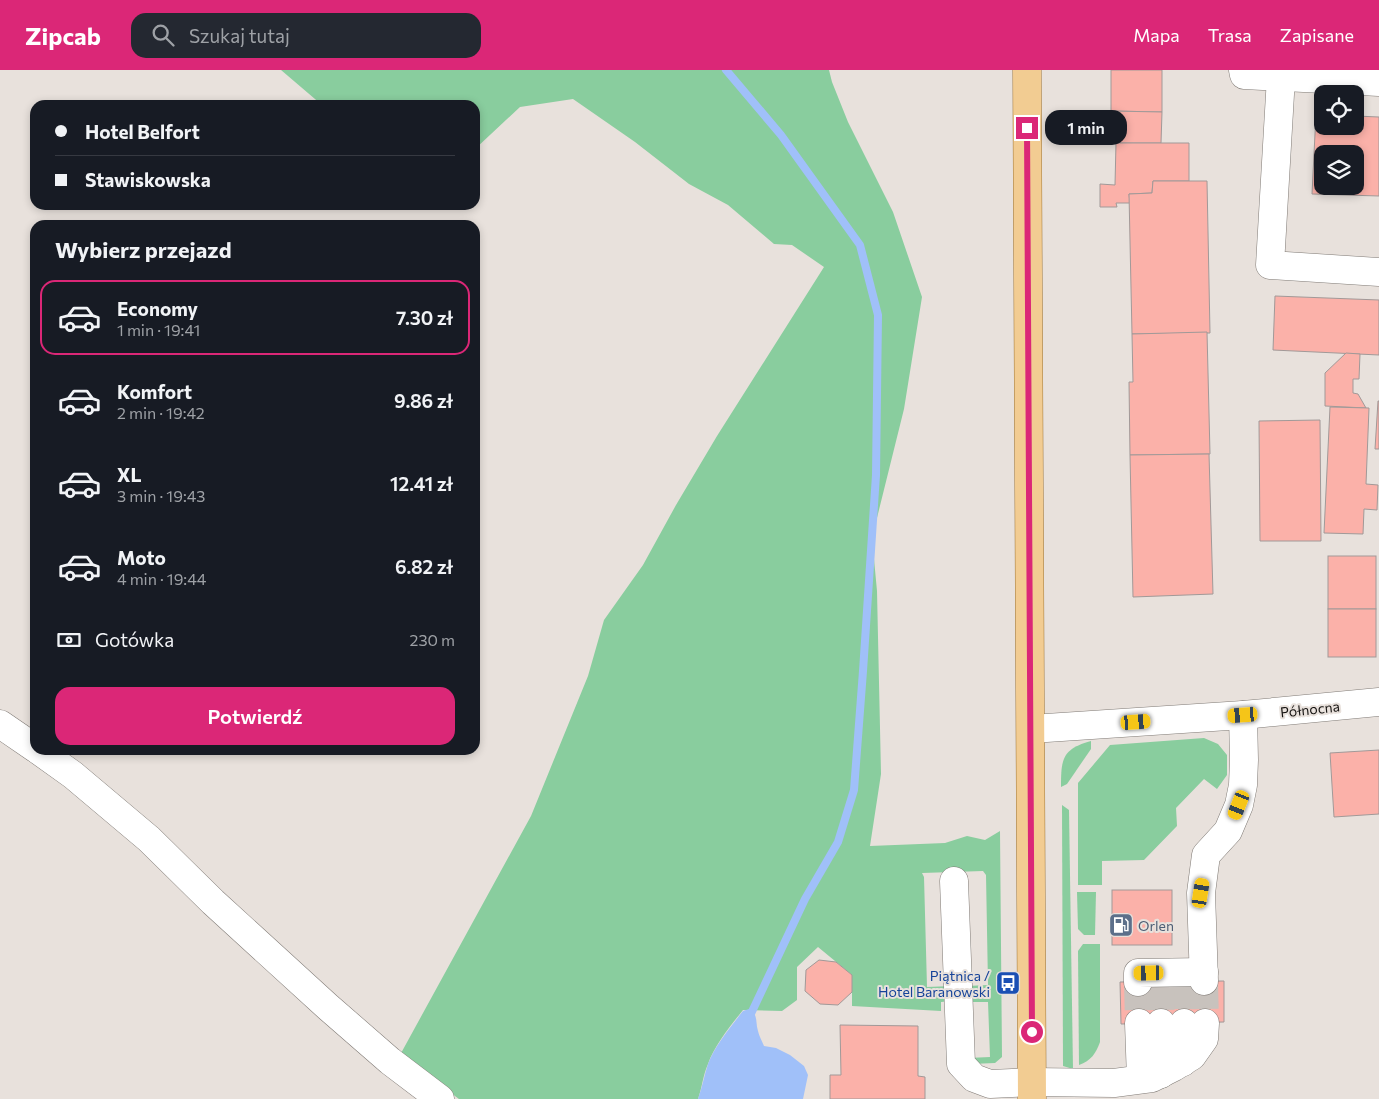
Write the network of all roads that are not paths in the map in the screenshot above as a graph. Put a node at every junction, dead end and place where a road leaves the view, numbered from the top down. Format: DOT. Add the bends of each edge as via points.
graph roads {
  1 [pos="1027,70"];
  2 [pos="1243,70"];
  3 [pos="1291,75"];
  4 [pos="1379,82"];
  5 [pos="1379,272"];
  6 [pos="1379,702"];
  7 [pos="1243,715"];
  8 [pos="0,724"];
  9 [pos="1031,728"];
  10 [pos="30,745"];
  11 [pos="45,755"];
  12 [pos="954,881"];
  13 [pos="1176,978"];
  14 [pos="1162,1072"];
  15 [pos="990,1091"];
  16 [pos="1032,1091"];
  17 [pos="440,1099"];
  1 -- 9 [label="main road"];
  2 -- 3 [label="street" via="1244,75"];
  3 -- 4 [label="street"];
  3 -- 5 [label="street" via="1270,265"];
  6 -- 7 [label="street, Północna"];
  7 -- 9 [label="street, Północna"];
  7 -- 13 [label="street" via="1243,785 1239,805 1228,831 1206,855 1201,893"];
  8 -- 10 [label="street"];
  9 -- 16 [label="main road"];
  11 -- 17 [label="street" via="149,839 315,995 390,1061"];
  12 -- 15 [label="street" via="961,1064"];
  14 -- 14 [label="street" via="1172,1023 1204,1039 1192,1056"];
  14 -- 16 [label="street" via="1114,1083"];
  15 -- 16 [label="street"];
}
